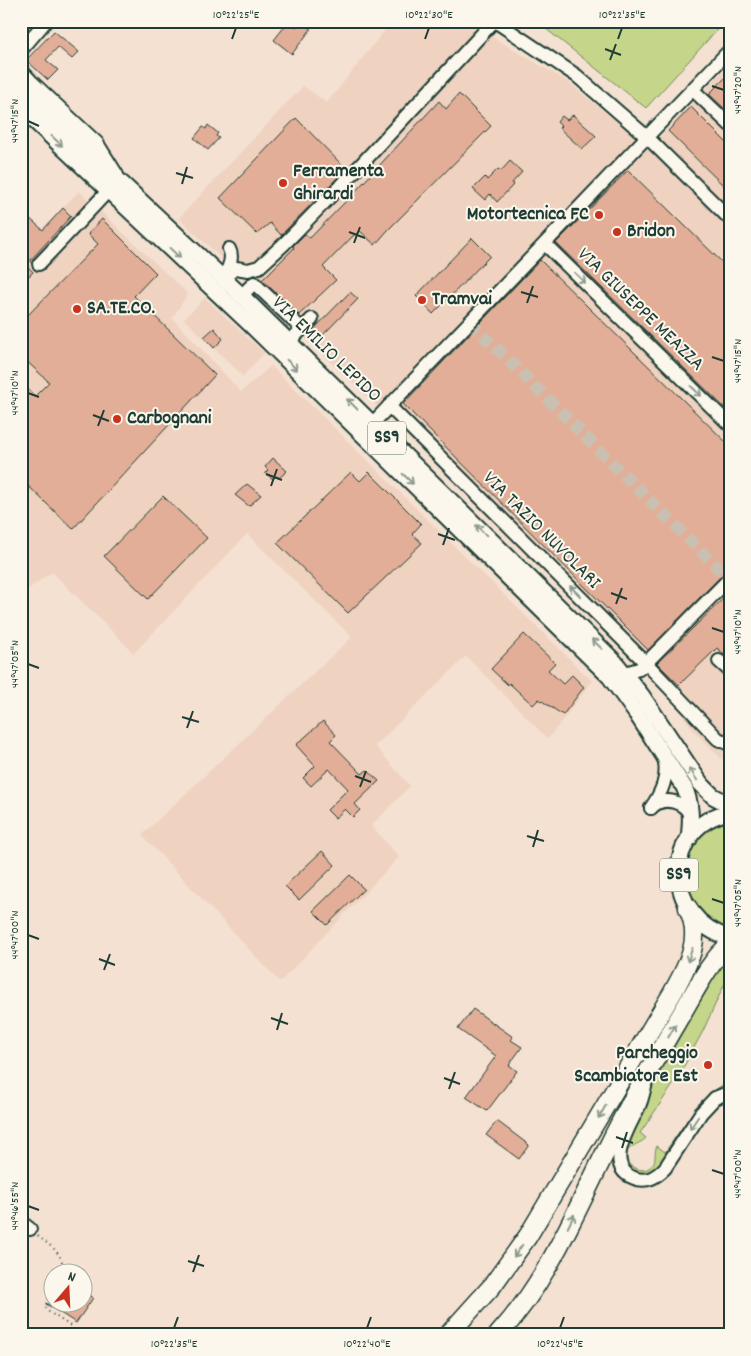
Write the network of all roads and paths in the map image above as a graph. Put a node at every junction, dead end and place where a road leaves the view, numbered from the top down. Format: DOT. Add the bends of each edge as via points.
graph roads {
  1 [pos="46,21"];
  2 [pos="494,21"];
  3 [pos="21,50"];
  4 [pos="730,50"];
  5 [pos="21,70"];
  6 [pos="21,89"];
  7 [pos="692,89"];
  8 [pos="21,108"];
  9 [pos="730,125"];
  10 [pos="647,137"];
  11 [pos="109,190"];
  12 [pos="131,192"];
  13 [pos="730,219"];
  14 [pos="545,244"];
  15 [pos="229,249"];
  16 [pos="274,263"];
  17 [pos="39,264"];
  18 [pos="223,278"];
  19 [pos="254,283"];
  20 [pos="244,298"];
  21 [pos="312,319"];
  22 [pos="302,329"];
  23 [pos="289,342"];
  24 [pos="390,406"];
  25 [pos="372,424"];
  26 [pos="730,424"];
  27 [pos="730,578"];
  28 [pos="719,661"];
  29 [pos="646,663"];
  30 [pos="730,671"];
  31 [pos="625,673"];
  32 [pos="730,744"];
  33 [pos="660,749"];
  34 [pos="730,805"];
  35 [pos="730,812"];
  36 [pos="691,820"];
  37 [pos="689,839"];
  38 [pos="688,908"];
  39 [pos="730,938"];
  40 [pos="730,945"];
  41 [pos="650,1068"];
  42 [pos="730,1092"];
  43 [pos="26,1226"];
  44 [pos="63,1264"];
  45 [pos="52,1314"];
  46 [pos="72,1327"];
  47 [pos="448,1335"];
  48 [pos="498,1335"];
  1 -- 3 [label="street"];
  2 -- 10 [label="street" via="577,76"];
  2 -- 18 [label="street" via="284,244 259,267 248,270 236,268"];
  4 -- 7 [label="street"];
  5 -- 12 [label="street" via="100,146"];
  6 -- 12 [label="main road, VIA EMILIO LEPIDO / SS9"];
  7 -- 9 [label="street"];
  7 -- 10 [label="street"];
  8 -- 11 [label="main road, VIA EMILIO LEPIDO / SS9, one-way"];
  10 -- 13 [label="street"];
  10 -- 14 [label="street"];
  11 -- 17 [label="street"];
  11 -- 33 [label="main road, VIA EMILIO LEPIDO / SS9, one-way" via="249,322 598,664 626,698"];
  12 -- 18 [label="main road, VIA EMILIO LEPIDO / SS9"];
  14 -- 24 [label="street"];
  14 -- 26 [label="street, VIA GIUSEPPE MEAZZA, one-way"];
  15 -- 18 [label="street" via="232,255 230,266"];
  16 -- 19 [label="street"];
  18 -- 20 [label="main road, VIA EMILIO LEPIDO / SS9"];
  19 -- 20 [label="street"];
  19 -- 22 [label="street"];
  20 -- 23 [label="main road, VIA EMILIO LEPIDO / SS9"];
  21 -- 22 [label="street"];
  22 -- 23 [label="street"];
  25 -- 23 [label="main road, VIA EMILIO LEPIDO / SS9, one-way"];
  24 -- 25 [label="street"];
  29 -- 24 [label="street, VIA TAZIO NUVOLARI, one-way"];
  31 -- 25 [label="main road, VIA EMILIO LEPIDO / SS9, one-way"];
  27 -- 29 [label="street"];
  28 -- 30 [label="street"];
  29 -- 31 [label="street"];
  29 -- 32 [label="street, VIA TAZIO NUVOLARI" via="718,739"];
  34 -- 31 [label="main road, VIA EMILIO LEPIDO / SS9, one-way" via="713,796 701,784"];
  33 -- 36 [label="main road, VIA EMILIO LEPIDO / SS9" via="687,794"];
  33 -- 36 [label="street, VIA EMILIO LEPIDO" via="665,761 665,778 651,808 660,801 674,802 686,810"];
  35 -- 37 [label="main road, SS9" via="709,820"];
  36 -- 37 [label="main road, VIA EMILIO LEPIDO / SS9"];
  37 -- 38 [label="main road, SS9" via="678,877"];
  38 -- 39 [label="main road, SS9" via="712,932"];
  38 -- 47 [label="highway, one-way" via="694,925 694,940 679,982 528,1236 488,1291"];
  41 -- 40 [label="highway, one-way" via="721,952"];
  42 -- 41 [label="street, one-way" via="715,1098 701,1113 658,1175 649,1180 632,1178 620,1164 619,1154 626,1131 640,1105"];
  48 -- 41 [label="highway, one-way" via="528,1298 551,1260"];
  43 -- 44 [label="path" via="61,1257"];
  45 -- 46 [label="path"];
}
